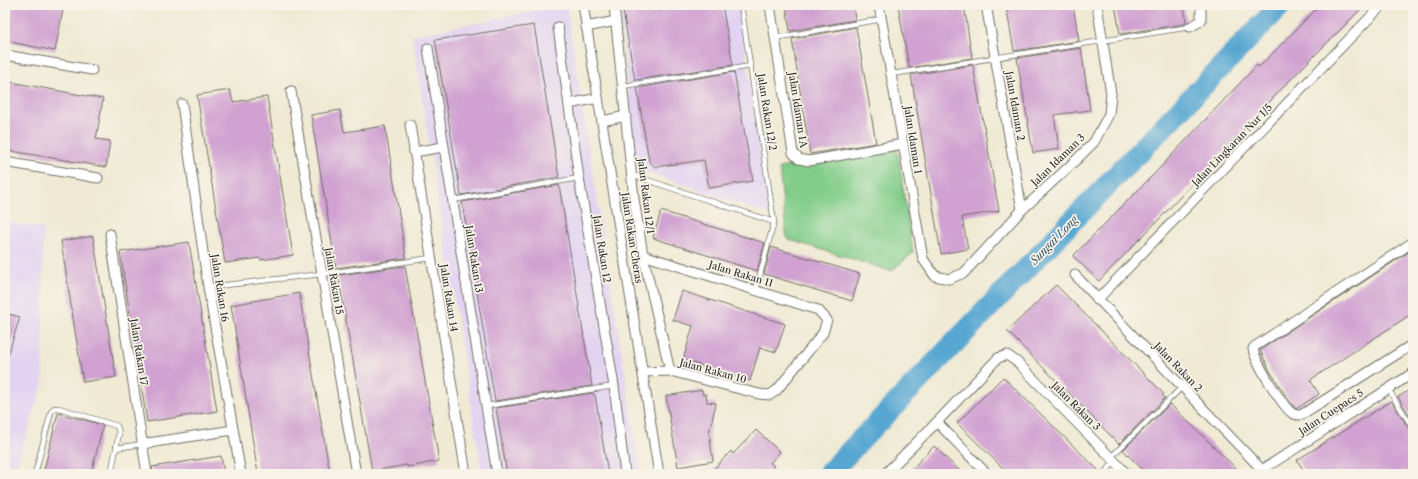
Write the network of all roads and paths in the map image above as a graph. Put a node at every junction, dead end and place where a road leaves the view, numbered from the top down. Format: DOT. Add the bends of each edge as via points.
graph roads {
  1 [pos="583,5"];
  2 [pos="614,5"];
  3 [pos="741,5"];
  4 [pos="770,5"];
  5 [pos="879,5"];
  6 [pos="986,5"];
  7 [pos="1096,5"];
  8 [pos="1201,5"];
  9 [pos="1382,5"];
  10 [pos="882,20"];
  11 [pos="616,21"];
  12 [pos="558,27"];
  13 [pos="586,27"];
  14 [pos="1190,27"];
  15 [pos="776,38"];
  16 [pos="1102,41"];
  17 [pos="428,48"];
  18 [pos="5,55"];
  19 [pos="996,58"];
  20 [pos="751,66"];
  21 [pos="92,70"];
  22 [pos="892,74"];
  23 [pos="623,86"];
  24 [pos="291,91"];
  25 [pos="598,98"];
  26 [pos="182,104"];
  27 [pos="569,104"];
  28 [pos="626,116"];
  29 [pos="602,121"];
  30 [pos="410,125"];
  31 [pos="903,144"];
  32 [pos="443,147"];
  33 [pos="414,152"];
  34 [pos="5,162"];
  35 [pos="632,175"];
  36 [pos="98,178"];
  37 [pos="579,178"];
  38 [pos="453,200"];
  39 [pos="1022,210"];
  40 [pos="774,222"];
  41 [pos="110,234"];
  42 [pos="1413,242"];
  43 [pos="643,255"];
  44 [pos="431,258"];
  45 [pos="322,274"];
  46 [pos="1075,275"];
  47 [pos="935,276"];
  48 [pos="208,287"];
  49 [pos="756,290"];
  50 [pos="1097,300"];
  51 [pos="1413,344"];
  52 [pos="670,371"];
  53 [pos="643,372"];
  54 [pos="1413,373"];
  55 [pos="614,386"];
  56 [pos="1182,387"];
  57 [pos="1388,389"];
  58 [pos="777,390"];
  59 [pos="487,406"];
  60 [pos="937,422"];
  61 [pos="1413,428"];
  62 [pos="232,430"];
  63 [pos="142,444"];
  64 [pos="116,448"];
  65 [pos="1113,459"];
  66 [pos="1264,472"];
  67 [pos="35,474"];
  68 [pos="111,474"];
  69 [pos="147,474"];
  70 [pos="242,474"];
  71 [pos="356,474"];
  72 [pos="466,474"];
  73 [pos="497,474"];
  74 [pos="625,474"];
  75 [pos="659,474"];
  76 [pos="885,474"];
  77 [pos="987,474"];
  78 [pos="1103,474"];
  79 [pos="1127,474"];
  1 -- 13 [label="street, Jalan Rakan Cheras"];
  2 -- 11 [label="street, Jalan Rakan 12/1"];
  3 -- 20 [label="lane, Jalan Rakan 12/2"];
  4 -- 15 [label="street, Jalan Idaman 1A"];
  5 -- 10 [label="street, Jalan Idaman 1"];
  6 -- 19 [label="street, Jalan Idaman 2"];
  7 -- 16 [label="street, Jalan Idaman 3"];
  8 -- 14 [label="street" via="1201,20"];
  9 -- 50 [label="street, Jalan Lingkaran Nur 1/5"];
  10 -- 15 [label="lane"];
  10 -- 22 [label="street, Jalan Idaman 1"];
  11 -- 13 [label="street"];
  11 -- 23 [label="street, Jalan Rakan 12/1"];
  12 -- 27 [label="street, Jalan Rakan 12"];
  13 -- 25 [label="street, Jalan Rakan Cheras"];
  14 -- 16 [label="lane"];
  15 -- 31 [label="street, Jalan Idaman 1A" via="793,153 799,159 809,161"];
  16 -- 19 [label="lane"];
  16 -- 39 [label="street, Jalan Idaman 3" via="1111,94 1109,114 1094,142"];
  17 -- 32 [label="street, Jalan Rakan 13"];
  18 -- 21 [label="street"];
  19 -- 22 [label="lane"];
  19 -- 39 [label="street, Jalan Idaman 2"];
  20 -- 23 [label="lane"];
  20 -- 40 [label="lane, Jalan Rakan 12/2"];
  22 -- 31 [label="street, Jalan Idaman 1"];
  23 -- 28 [label="street, Jalan Rakan 12/1"];
  24 -- 45 [label="street, Jalan Rakan 15"];
  25 -- 27 [label="street"];
  25 -- 29 [label="street, Jalan Rakan Cheras"];
  26 -- 48 [label="street, Jalan Rakan 16"];
  27 -- 37 [label="street, Jalan Rakan 12"];
  28 -- 29 [label="street"];
  28 -- 35 [label="street, Jalan Rakan 12/1"];
  29 -- 53 [label="street, Jalan Rakan Cheras"];
  30 -- 33 [label="street, Jalan Rakan 14"];
  31 -- 47 [label="street, Jalan Idaman 1" via="923,259"];
  32 -- 33 [label="street"];
  32 -- 38 [label="street, Jalan Rakan 13"];
  33 -- 44 [label="street, Jalan Rakan 14"];
  34 -- 36 [label="street"];
  35 -- 40 [label="lane"];
  35 -- 43 [label="street, Jalan Rakan 12/1"];
  37 -- 38 [label="lane"];
  37 -- 55 [label="street, Jalan Rakan 12"];
  38 -- 59 [label="street, Jalan Rakan 13"];
  39 -- 47 [label="street, Jalan Idaman 3" via="964,273 949,279"];
  40 -- 49 [label="lane"];
  41 -- 63 [label="street, Jalan Rakan 17"];
  42 -- 51 [label="street" via="1253,349 1280,400 1293,414 1301,414"];
  43 -- 49 [label="street, Jalan Rakan 11"];
  43 -- 52 [label="street, Jalan Rakan 12/1"];
  44 -- 45 [label="lane"];
  44 -- 72 [label="street, Jalan Rakan 14"];
  45 -- 48 [label="lane"];
  45 -- 71 [label="street, Jalan Rakan 15"];
  46 -- 50 [label="street, Jalan Rakan 2"];
  48 -- 62 [label="street, Jalan Rakan 16"];
  49 -- 58 [label="street, Jalan Rakan 11" via="818,310 827,320 823,333"];
  50 -- 56 [label="street, Jalan Rakan 2"];
  52 -- 53 [label="street, Jalan Rakan 10"];
  52 -- 58 [label="street, Jalan Rakan 10" via="759,394 770,395"];
  53 -- 75 [label="street, Jalan Rakan Cheras"];
  54 -- 57 [label="street, Jalan Cuepacs 5"];
  55 -- 59 [label="lane"];
  55 -- 74 [label="street, Jalan Rakan 12"];
  56 -- 65 [label="lane"];
  56 -- 66 [label="street, Jalan Rakan 2"];
  57 -- 61 [label="lane"];
  57 -- 66 [label="street, Jalan Cuepacs 5"];
  59 -- 73 [label="street, Jalan Rakan 13"];
  60 -- 65 [label="street, Jalan Rakan 3" via="998,358 1007,355 1017,362"];
  60 -- 76 [label="street"];
  60 -- 77 [label="street"];
  62 -- 63 [label="street"];
  62 -- 70 [label="street, Jalan Rakan 16"];
  63 -- 64 [label="lane"];
  63 -- 69 [label="street, Jalan Rakan 17"];
  64 -- 67 [label="lane" via="119,433 117,426 54,408"];
  64 -- 68 [label="lane"];
  65 -- 78 [label="lane"];
  65 -- 79 [label="street, Jalan Rakan 3"];
}
